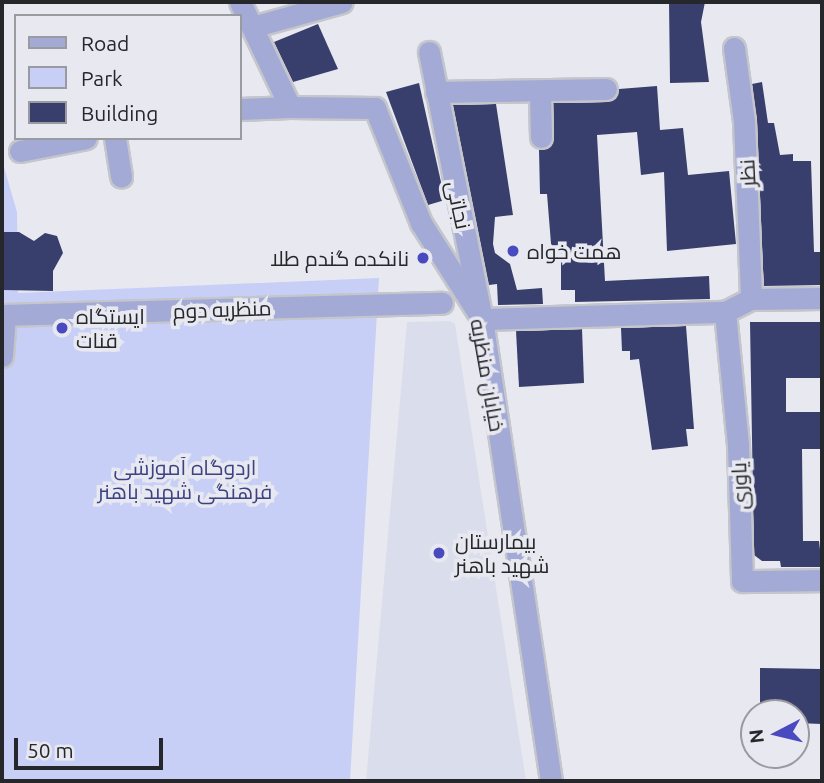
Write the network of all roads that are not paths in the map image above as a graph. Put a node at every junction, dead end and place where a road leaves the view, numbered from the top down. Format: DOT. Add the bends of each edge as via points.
graph roads {
  1 [pos="240,2"];
  2 [pos="342,2"];
  3 [pos="252,27"];
  4 [pos="734,48"];
  5 [pos="429,52"];
  6 [pos="606,89"];
  7 [pos="436,92"];
  8 [pos="540,93"];
  9 [pos="290,107"];
  10 [pos="242,109"];
  11 [pos="541,137"];
  12 [pos="76,140"];
  13 [pos="115,140"];
  14 [pos="20,151"];
  15 [pos="121,177"];
  16 [pos="822,298"];
  17 [pos="751,299"];
  18 [pos="442,303"];
  19 [pos="725,312"];
  20 [pos="4,315"];
  21 [pos="482,318"];
  22 [pos="2,356"];
  23 [pos="822,580"];
  24 [pos="551,781"];
  1 -- 3 [label="street"];
  2 -- 3 [label="street"];
  3 -- 9 [label="street"];
  4 -- 17 [label="street, نظر" via="744,121"];
  5 -- 7 [label="street, نجاتی"];
  6 -- 8 [label="street"];
  7 -- 8 [label="street"];
  7 -- 21 [label="street, نجاتی"];
  8 -- 11 [label="street"];
  9 -- 10 [label="street"];
  9 -- 21 [label="street, خیابان منظریه" via="375,108 421,223"];
  12 -- 14 [label="street"];
  13 -- 15 [label="street"];
  16 -- 17 [label="street"];
  17 -- 19 [label="street"];
  18 -- 20 [label="street, منظریه دوم"];
  19 -- 21 [label="street"];
  19 -- 23 [label="street, یاوری" via="738,444 742,581"];
  20 -- 22 [label="street"];
  21 -- 24 [label="street, خیابان منظریه"];
}
